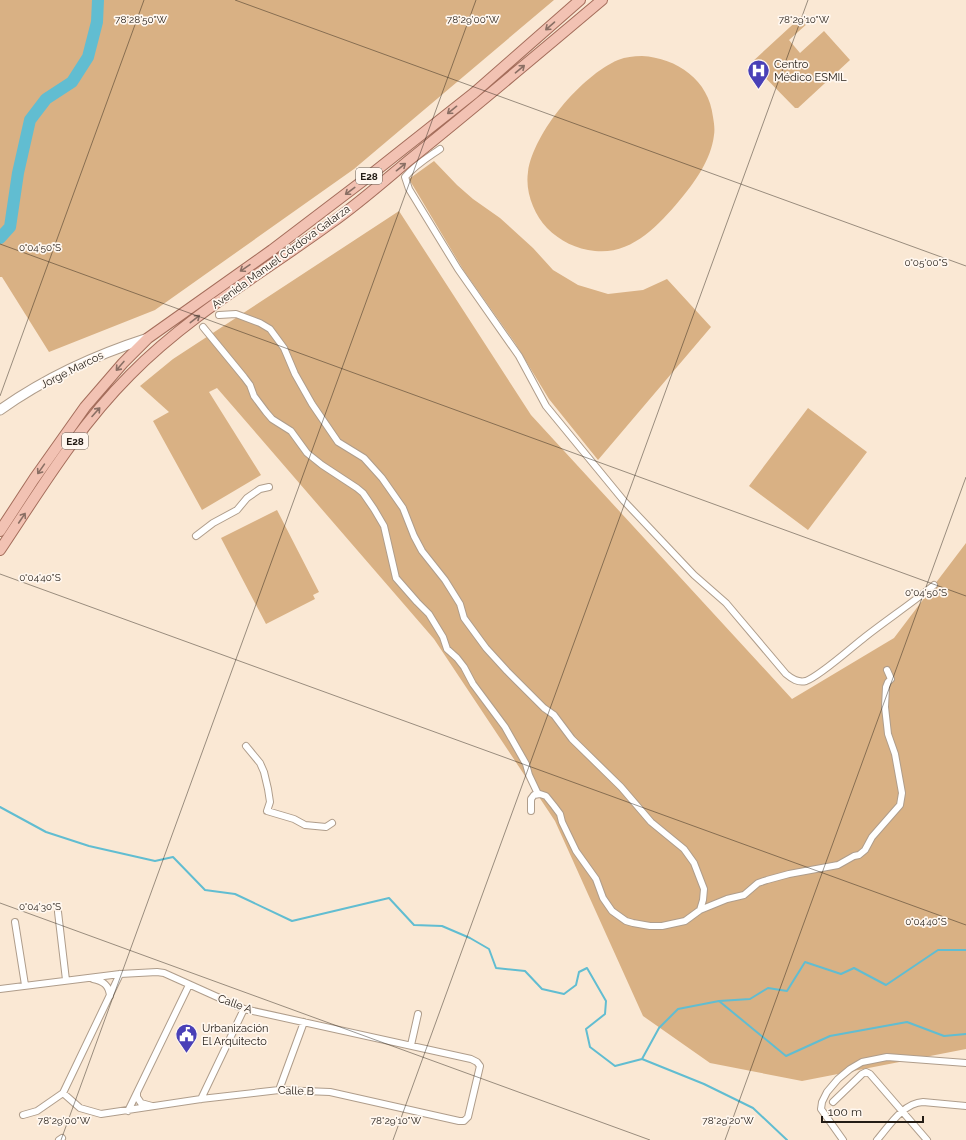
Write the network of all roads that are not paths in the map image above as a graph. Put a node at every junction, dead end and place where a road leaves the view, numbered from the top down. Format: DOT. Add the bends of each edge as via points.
graph roads {
  1 [pos="580,0"];
  2 [pos="602,0"];
  3 [pos="440,150"];
  4 [pos="219,315"];
  5 [pos="203,327"];
  6 [pos="148,338"];
  7 [pos="0,410"];
  8 [pos="269,488"];
  9 [pos="0,531"];
  10 [pos="196,536"];
  11 [pos="0,550"];
  12 [pos="934,584"];
  13 [pos="887,670"];
  14 [pos="246,746"];
  15 [pos="538,794"];
  16 [pos="531,811"];
  17 [pos="332,823"];
  18 [pos="700,910"];
  19 [pos="58,912"];
  20 [pos="15,922"];
  21 [pos="120,974"];
  22 [pos="87,978"];
  23 [pos="66,980"];
  24 [pos="25,985"];
  25 [pos="189,985"];
  26 [pos="0,989"];
  27 [pos="110,996"];
  28 [pos="244,1009"];
  29 [pos="418,1014"];
  30 [pos="304,1022"];
  31 [pos="411,1045"];
  32 [pos="471,1059"];
  33 [pos="966,1063"];
  34 [pos="279,1090"];
  35 [pos="137,1091"];
  36 [pos="63,1093"];
  37 [pos="201,1099"];
  38 [pos="833,1102"];
  39 [pos="966,1106"];
  40 [pos="153,1107"];
  41 [pos="903,1110"];
  42 [pos="128,1111"];
  43 [pos="23,1115"];
  44 [pos="843,1140"];
  45 [pos="877,1140"];
  46 [pos="928,1140"];
  1 -- 6 [label="main road, Avenida Manuel Córdova Galarza / E28, one-way" via="474,92 364,180 272,250"];
  11 -- 2 [label="main road, Avenida Manuel Córdova Galarza / E28, one-way" via="92,416 130,374 210,307 333,222"];
  3 -- 12 [label="street" via="424,159 405,177 409,189 458,269 519,356 546,406 624,501 694,575 726,603 786,674 798,681 806,681"];
  4 -- 18 [label="street" via="236,314 270,329 284,348 312,404 338,442 364,458 403,508 422,551 448,585 460,604 464,618 486,648 507,672 554,715 572,739 621,787 651,822 684,849 700,874 704,889"];
  5 -- 15 [label="street" via="250,385 254,396 272,419 291,431 307,453 363,493 384,526 396,578 429,614 447,649 464,667 473,684 505,726 526,764"];
  6 -- 7 [label="main road, Jorge Marcos" via="65,371"];
  6 -- 9 [label="main road, Avenida Manuel Córdova Galarza / E28, one-way" via="85,408"];
  8 -- 10 [label="street" via="260,489 247,498 237,510"];
  13 -- 18 [label="street" via="891,679 886,687 888,734 895,754 902,799 865,850 838,865 758,883 744,895"];
  14 -- 17 [label="street" via="264,772 270,802 267,811 305,825 326,828"];
  15 -- 16 [label="street" via="531,799"];
  15 -- 18 [label="street" via="546,796 560,814 576,851 596,879 603,898 626,921 662,926 685,921"];
  19 -- 23 [label="street"];
  20 -- 24 [label="street"];
  21 -- 22 [label="street, Calle A"];
  21 -- 25 [label="street, Calle A" via="156,972"];
  21 -- 27 [label="street"];
  22 -- 23 [label="street, Calle A"];
  22 -- 27 [label="street" via="106,985"];
  23 -- 24 [label="street, Calle A"];
  24 -- 26 [label="street, Calle A"];
  25 -- 28 [label="street, Calle A"];
  25 -- 35 [label="street"];
  27 -- 36 [label="street"];
  28 -- 30 [label="street, Calle A"];
  28 -- 37 [label="street"];
  29 -- 31 [label="street"];
  30 -- 31 [label="street, Calle A"];
  30 -- 34 [label="street"];
  31 -- 32 [label="street, Calle A"];
  32 -- 34 [label="street, Calle B" via="480,1066 468,1117 464,1121 330,1092"];
  33 -- 44 [label="street" via="887,1057 862,1062 850,1069 827,1092 821,1109"];
  34 -- 37 [label="street, Calle B"];
  35 -- 40 [label="street" via="141,1103"];
  35 -- 42 [label="street"];
  36 -- 42 [label="street, Calle B" via="80,1108 101,1114"];
  36 -- 43 [label="street" via="37,1111"];
  37 -- 40 [label="street, Calle B"];
  38 -- 41 [label="street" via="866,1072"];
  39 -- 41 [label="street" via="916,1102"];
  40 -- 42 [label="street, Calle B"];
  41 -- 45 [label="street"];
  41 -- 46 [label="street"];
}
